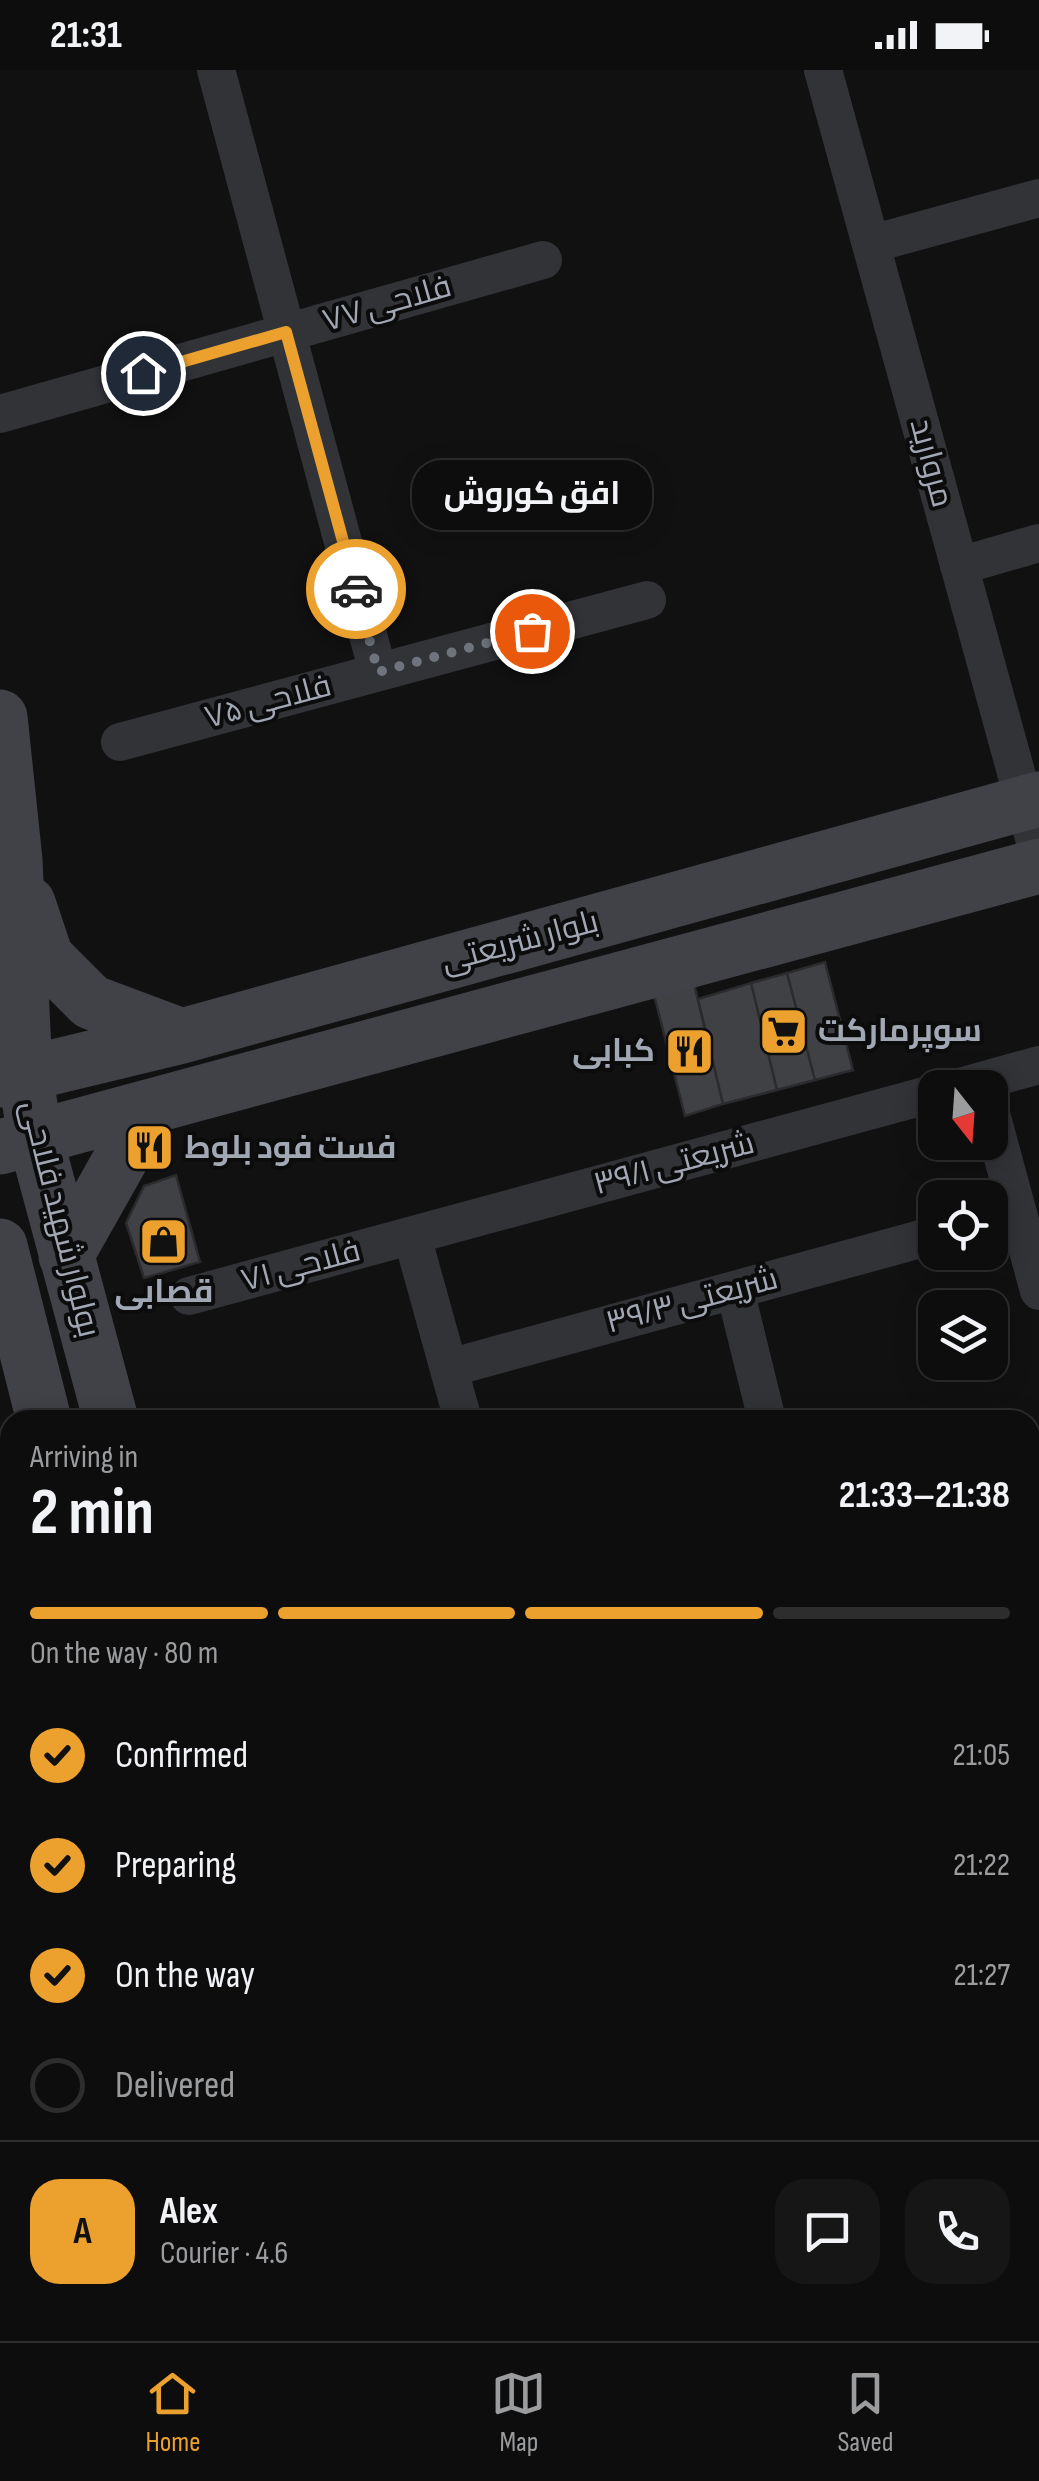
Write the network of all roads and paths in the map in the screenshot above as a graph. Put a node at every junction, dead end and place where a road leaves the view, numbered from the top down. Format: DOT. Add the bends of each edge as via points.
graph roads {
  1 [pos="216,70"];
  2 [pos="823,70"];
  3 [pos="1039,198"];
  4 [pos="871,244"];
  5 [pos="543,260"];
  6 [pos="286,332"];
  7 [pos="0,414"];
  8 [pos="1039,543"];
  9 [pos="959,566"];
  10 [pos="647,600"];
  11 [pos="378,672"];
  12 [pos="0,717"];
  13 [pos="120,742"];
  14 [pos="1032,801"];
  15 [pos="1039,856"];
  16 [pos="14,860"];
  17 [pos="1039,866"];
  18 [pos="182,1036"];
  19 [pos="1039,1065"];
  20 [pos="13,1076"];
  21 [pos="1008,1078"];
  22 [pos="918,1098"];
  23 [pos="150,1107"];
  24 [pos="18,1142"];
  25 [pos="1008,1225"];
  26 [pos="412,1236"];
  27 [pos="918,1240"];
  28 [pos="66,1256"];
  29 [pos="4,1271"];
  30 [pos="735,1290"];
  31 [pos="1039,1291"];
  32 [pos="189,1296"];
  33 [pos="448,1368"];
  34 [pos="41,1410"];
  35 [pos="109,1410"];
  36 [pos="460,1410"];
  37 [pos="765,1410"];
  1 -- 6 [label="street"];
  2 -- 4 [label="street, مروارید"];
  3 -- 4 [label="street"];
  4 -- 9 [label="street, مروارید"];
  5 -- 6 [label="street, فلاحی ۷۷"];
  6 -- 7 [label="street, فلاحی ۷۷"];
  6 -- 11 [label="street"];
  8 -- 9 [label="street"];
  9 -- 14 [label="street, مروارید"];
  10 -- 11 [label="street, فلاحی ۷۵"];
  11 -- 13 [label="street, فلاحی ۷۵"];
  12 -- 16 [label="main road, بولوار شهید فلاحی"];
  14 -- 15 [label="street, مروارید"];
  14 -- 18 [label="main road, بلوار شریعتی"];
  16 -- 18 [label="main road" via="46,957 91,1002"];
  16 -- 20 [label="main road, بولوار شهید فلاحی"];
  17 -- 23 [label="main road, بلوار شریعتی"];
  18 -- 20 [label="main road, بلوار شریعتی"];
  19 -- 21 [label="street"];
  20 -- 24 [label="main road, بولوار شهید فلاحی"];
  22 -- 26 [label="street, شریعتی ۳۹/۱"];
  23 -- 24 [label="main road, بلوار شریعتی"];
  23 -- 28 [label="main road"];
  24 -- 28 [label="main road, بولوار شهید فلاحی"];
  25 -- 31 [label="street"];
  26 -- 32 [label="street, فلاحی ۷۱"];
  26 -- 33 [label="street"];
  27 -- 30 [label="street, شریعتی ۳۹/۳"];
  28 -- 35 [label="main road, بولوار شهید فلاحی"];
  29 -- 34 [label="main road, بولوار شهید فلاحی"];
  30 -- 33 [label="street, شریعتی ۳۹/۳"];
  30 -- 37 [label="street"];
  33 -- 36 [label="street"];
}
